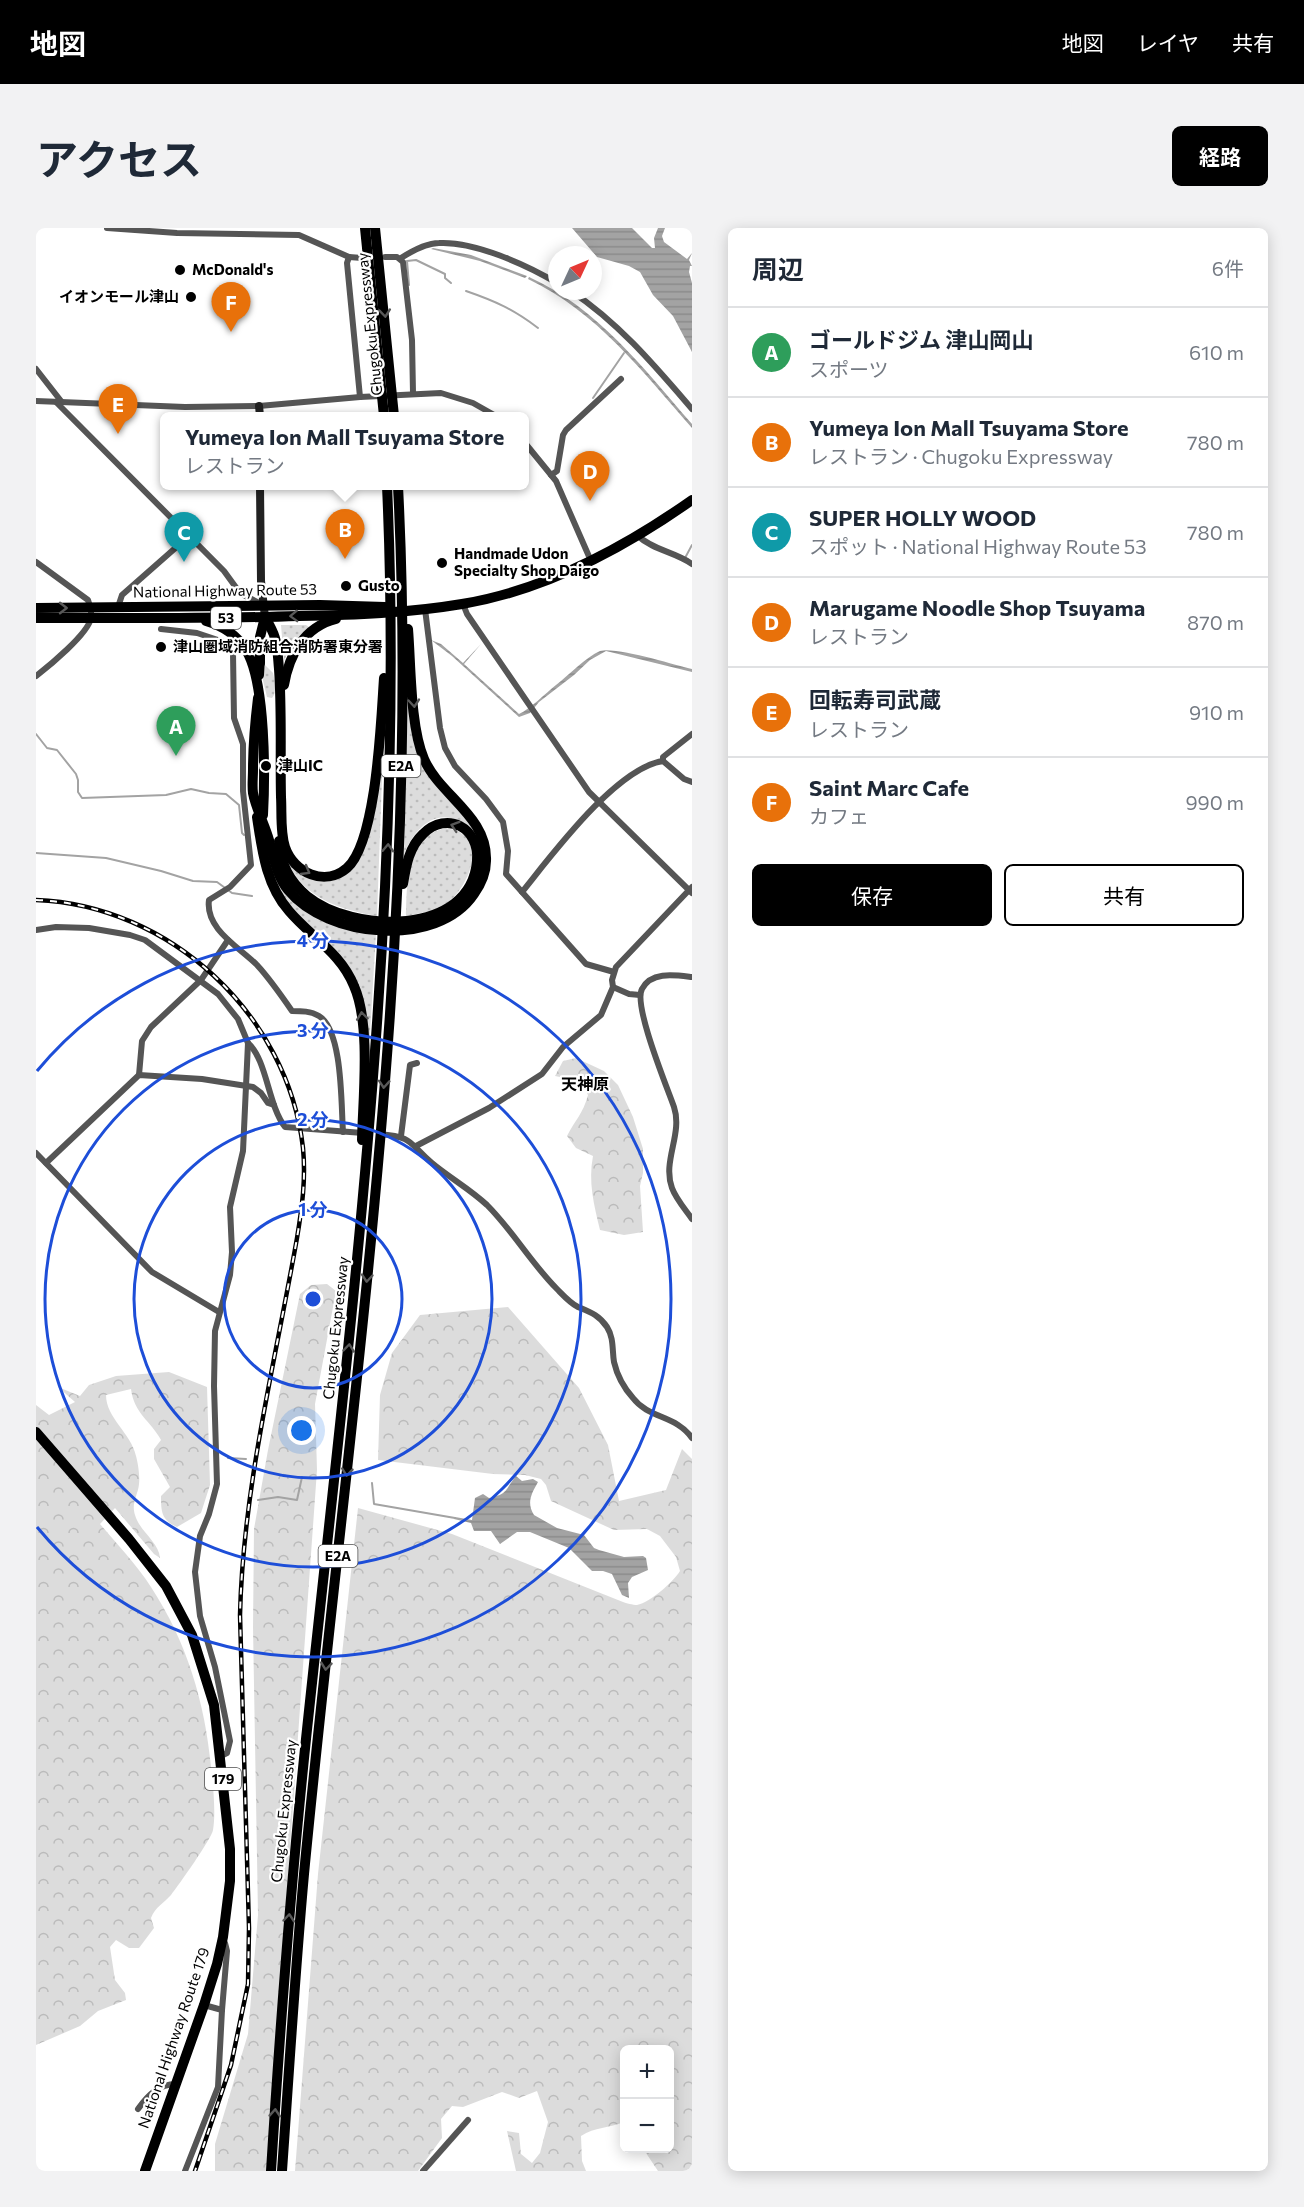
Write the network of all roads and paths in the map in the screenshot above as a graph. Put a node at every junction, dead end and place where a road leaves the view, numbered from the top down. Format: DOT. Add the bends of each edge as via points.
graph roads {
  1 [pos="107,228"];
  2 [pos="365,228"];
  3 [pos="375,228"];
  4 [pos="374,256"];
  5 [pos="349,257"];
  6 [pos="400,258"];
  7 [pos="548,278"];
  8 [pos="584,300"];
  9 [pos="36,369"];
  10 [pos="621,379"];
  11 [pos="413,393"];
  12 [pos="360,397"];
  13 [pos="36,400"];
  14 [pos="59,401"];
  15 [pos="260,406"];
  16 [pos="692,409"];
  17 [pos="260,412"];
  18 [pos="389,412"];
  19 [pos="489,412"];
  20 [pos="529,448"];
  21 [pos="551,475"];
  22 [pos="260,490"];
  23 [pos="388,490"];
  24 [pos="397,490"];
  25 [pos="692,500"];
  26 [pos="393,503"];
  27 [pos="189,536"];
  28 [pos="638,536"];
  29 [pos="591,561"];
  30 [pos="36,562"];
  31 [pos="692,564"];
  32 [pos="463,604"];
  33 [pos="118,607"];
  34 [pos="36,608"];
  35 [pos="420,609"];
  36 [pos="265,612"];
  37 [pos="91,613"];
  38 [pos="363,614"];
  39 [pos="36,618"];
  40 [pos="175,618"];
  41 [pos="396,625"];
  42 [pos="161,629"];
  43 [pos="260,657"];
  44 [pos="279,670"];
  45 [pos="36,676"];
  46 [pos="258,698"];
  47 [pos="282,700"];
  48 [pos="692,735"];
  49 [pos="271,736"];
  50 [pos="663,761"];
  51 [pos="692,782"];
  52 [pos="253,793"];
  53 [pos="273,793"];
  54 [pos="598,802"];
  55 [pos="262,819"];
  56 [pos="282,822"];
  57 [pos="270,845"];
  58 [pos="691,889"];
  59 [pos="522,892"];
  60 [pos="393,907"];
  61 [pos="36,930"];
  62 [pos="228,940"];
  63 [pos="391,942"];
  64 [pos="614,972"];
  65 [pos="692,977"];
  66 [pos="201,980"];
  67 [pos="613,987"];
  68 [pos="640,995"];
  69 [pos="248,1043"];
  70 [pos="417,1063"];
  71 [pos="139,1075"];
  72 [pos="274,1105"];
  73 [pos="345,1132"];
  74 [pos="400,1136"];
  75 [pos="416,1146"];
  76 [pos="36,1153"];
  77 [pos="46,1163"];
  78 [pos="692,1219"];
  79 [pos="361,1221"];
  80 [pos="219,1312"];
  81 [pos="689,1429"];
  82 [pos="36,1432"];
  83 [pos="692,1438"];
  84 [pos="220,1756"];
  85 [pos="223,1937"];
  86 [pos="204,2005"];
  87 [pos="222,2010"];
  88 [pos="176,2084"];
  89 [pos="138,2109"];
  90 [pos="468,2120"];
  91 [pos="145,2171"];
  92 [pos="185,2171"];
  93 [pos="271,2171"];
  94 [pos="282,2171"];
  95 [pos="423,2171"];
  1 -- 5 [label="street" via="299,235"];
  2 -- 4 [label="highway, Chugoku Expressway"];
  3 -- 4 [label="highway, Chugoku Expressway"];
  4 -- 5 [label="street"];
  4 -- 6 [label="street"];
  4 -- 18 [label="highway, Chugoku Expressway"];
  5 -- 12 [label="street"];
  6 -- 7 [label="street" via="440,243 501,256"];
  6 -- 11 [label="street" via="412,340"];
  8 -- 16 [label="street" via="625,334"];
  9 -- 14 [label="street"];
  10 -- 21 [label="street" via="566,430 557,471"];
  11 -- 12 [label="street"];
  11 -- 19 [label="street" via="458,397"];
  12 -- 15 [label="street"];
  13 -- 14 [label="street"];
  14 -- 15 [label="street"];
  14 -- 27 [label="street"];
  15 -- 17 [label="street"];
  20 -- 21 [label="street"];
  21 -- 29 [label="street"];
  22 -- 36 [label="street"];
  23 -- 26 [label="highway, Chugoku Expressway / E2A"];
  24 -- 26 [label="highway, Chugoku Expressway / E2A"];
  25 -- 28 [label="highway, National Highway Route 53 / 53"];
  26 -- 41 [label="highway, Chugoku Expressway / E2A"];
  27 -- 33 [label="street" via="122,595"];
  27 -- 36 [label="street" via="240,593"];
  28 -- 29 [label="highway, National Highway Route 53 / 53"];
  28 -- 31 [label="street"];
  29 -- 32 [label="highway, National Highway Route 53 / 53" via="534,584"];
  30 -- 37 [label="street" via="88,600"];
  32 -- 35 [label="highway, National Highway Route 53 / 53"];
  32 -- 54 [label="street" via="525,701"];
  33 -- 36 [label="highway, National Highway Route 53 / 53"];
  33 -- 37 [label="highway, National Highway Route 53 / 53"];
  34 -- 37 [label="highway, National Highway Route 53 / 53, one-way"];
  35 -- 36 [label="highway, National Highway Route 53 / 53" via="362,606"];
  35 -- 38 [label="highway, National Highway Route 53 / 53"];
  35 -- 59 [label="street" via="445,748 455,766 503,822 508,851 506,874"];
  38 -- 36 [label="highway, National Highway Route 53 / 53, one-way"];
  36 -- 40 [label="highway, National Highway Route 53 / 53"];
  36 -- 43 [label="highway"];
  36 -- 44 [label="highway" via="275,638"];
  37 -- 39 [label="highway, National Highway Route 53 / 53"];
  37 -- 40 [label="highway, National Highway Route 53 / 53"];
  37 -- 45 [label="street" via="89,625"];
  38 -- 47 [label="highway" via="328,621 305,637 289,661"];
  40 -- 46 [label="highway" via="215,624 235,636 251,659"];
  56 -- 41 [label="highway, one-way" via="290,857 309,874 331,877 356,856 375,780"];
  41 -- 57 [label="highway, one-way" via="423,756 434,777 481,834 486,861 477,889 455,914 425,928 387,931 353,926 315,912 293,896 278,873"];
  41 -- 60 [label="highway, Chugoku Expressway / E2A" via="401,778"];
  42 -- 62 [label="street" via="197,633 224,642 233,654 234,718 243,744 243,791 251,865 230,887 209,900 209,916"];
  43 -- 46 [label="highway"];
  43 -- 49 [label="highway" via="262,703"];
  44 -- 47 [label="highway"];
  44 -- 49 [label="highway"];
  46 -- 49 [label="highway"];
  46 -- 52 [label="highway" via="252,736"];
  46 -- 55 [label="highway"];
  47 -- 49 [label="highway"];
  47 -- 56 [label="highway"];
  48 -- 50 [label="street"];
  49 -- 53 [label="highway"];
  50 -- 51 [label="street"];
  50 -- 54 [label="street" via="639,770"];
  52 -- 55 [label="highway"];
  52 -- 57 [label="highway"];
  53 -- 55 [label="highway"];
  53 -- 56 [label="highway"];
  53 -- 57 [label="highway"];
  54 -- 58 [label="street"];
  54 -- 59 [label="street"];
  55 -- 57 [label="highway"];
  56 -- 57 [label="highway"];
  57 -- 60 [label="highway, one-way" via="294,883 319,904 362,918 412,921 451,906 471,884 478,856 474,841 464,828 451,823 437,824 418,839"];
  79 -- 57 [label="highway, one-way" via="363,1032 359,998 341,962 281,901 268,875"];
  58 -- 64 [label="street"];
  59 -- 64 [label="street" via="586,964"];
  60 -- 63 [label="highway, Chugoku Expressway / E2A"];
  61 -- 66 [label="street" via="70,927 130,935 145,940"];
  62 -- 66 [label="street"];
  62 -- 73 [label="street" via="257,965 292,1011 312,1012 327,1023 336,1054"];
  63 -- 79 [label="highway, Chugoku Expressway / E2A"];
  63 -- 94 [label="highway, Chugoku Expressway / E2A, one-way" via="386,1054 361,1340 304,1873"];
  64 -- 67 [label="street"];
  65 -- 68 [label="street" via="659,976 645,984"];
  66 -- 69 [label="street" via="229,1006"];
  66 -- 71 [label="street" via="142,1041"];
  67 -- 68 [label="street"];
  67 -- 75 [label="street" via="601,1015 563,1047 542,1074 489,1108"];
  68 -- 78 [label="street" via="648,1033 677,1119 670,1180 675,1195"];
  69 -- 72 [label="street" via="253,1047"];
  69 -- 80 [label="street" via="243,1151 230,1207 230,1275"];
  70 -- 74 [label="street" via="410,1065"];
  71 -- 72 [label="street" via="253,1087"];
  71 -- 77 [label="street"];
  72 -- 73 [label="street" via="285,1127"];
  73 -- 74 [label="street"];
  74 -- 75 [label="street"];
  75 -- 81 [label="street" via="487,1205 569,1301 600,1319 612,1340 617,1373 634,1400 652,1413"];
  76 -- 77 [label="street"];
  77 -- 80 [label="street" via="152,1272"];
  93 -- 79 [label="highway, Chugoku Expressway / E2A, one-way" via="294,1859"];
  80 -- 84 [label="street" via="213,1350 217,1484 200,1536 195,1572 200,1616 230,1741 227,1753"];
  81 -- 83 [label="street"];
  82 -- 84 [label="highway, National Highway Route 179 / 179" via="142,1554 180,1610 203,1664 214,1705"];
  84 -- 85 [label="highway, National Highway Route 179 / 179" via="230,1849"];
  85 -- 86 [label="highway, National Highway Route 179 / 179"];
  85 -- 87 [label="street" via="227,1951"];
  86 -- 87 [label="street"];
  86 -- 88 [label="highway, National Highway Route 179 / 179"];
  87 -- 92 [label="street" via="218,2087"];
  88 -- 89 [label="street" via="157,2088"];
  88 -- 91 [label="highway, National Highway Route 179 / 179"];
  90 -- 95 [label="street"];
}
